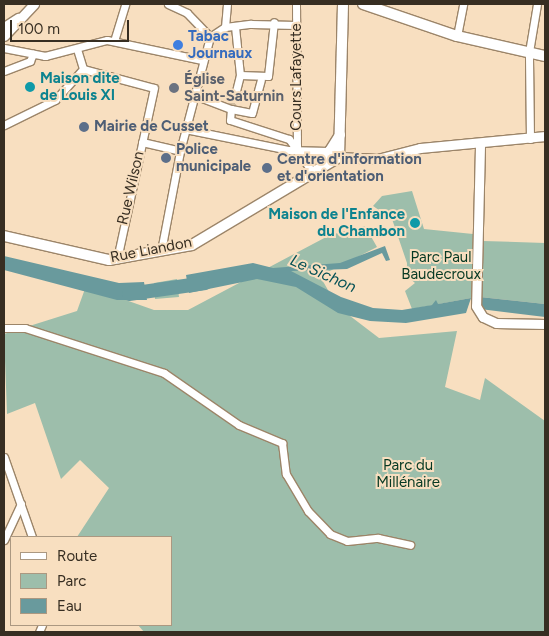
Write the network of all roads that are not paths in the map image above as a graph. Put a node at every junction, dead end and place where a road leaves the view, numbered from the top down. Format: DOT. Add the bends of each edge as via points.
graph roads {
  1 [pos="34,4"];
  2 [pos="125,4"];
  3 [pos="168,4"];
  4 [pos="227,4"];
  5 [pos="296,4"];
  6 [pos="343,4"];
  7 [pos="363,4"];
  8 [pos="463,4"];
  9 [pos="537,4"];
  10 [pos="25,14"];
  11 [pos="274,22"];
  12 [pos="296,25"];
  13 [pos="4,27"];
  14 [pos="225,27"];
  15 [pos="235,27"];
  16 [pos="4,36"];
  17 [pos="457,36"];
  18 [pos="210,37"];
  19 [pos="114,41"];
  20 [pos="4,48"];
  21 [pos="77,49"];
  22 [pos="18,51"];
  23 [pos="529,52"];
  24 [pos="32,54"];
  25 [pos="545,56"];
  26 [pos="202,60"];
  27 [pos="83,69"];
  28 [pos="4,72"];
  29 [pos="240,75"];
  30 [pos="261,80"];
  31 [pos="194,95"];
  32 [pos="235,95"];
  33 [pos="231,110"];
  34 [pos="4,125"];
  35 [pos="185,129"];
  36 [pos="340,135"];
  37 [pos="545,136"];
  38 [pos="530,139"];
  39 [pos="142,142"];
  40 [pos="480,146"];
  41 [pos="297,150"];
  42 [pos="180,151"];
  43 [pos="326,151"];
  44 [pos="339,157"];
  45 [pos="312,175"];
  46 [pos="4,236"];
  47 [pos="162,251"];
  48 [pos="117,259"];
  49 [pos="545,324"];
  50 [pos="4,328"];
  51 [pos="4,458"];
  52 [pos="20,504"];
  53 [pos="32,536"];
  54 [pos="4,540"];
  55 [pos="410,546"];
  1 -- 10 [label="street"];
  2 -- 19 [label="street"];
  3 -- 18 [label="street" via="187,13"];
  4 -- 14 [label="street"];
  5 -- 12 [label="street, Cours Lafayette"];
  6 -- 36 [label="main road"];
  7 -- 17 [label="main road"];
  8 -- 17 [label="street"];
  9 -- 23 [label="street"];
  10 -- 13 [label="street"];
  10 -- 16 [label="street"];
  11 -- 12 [label="street"];
  11 -- 15 [label="street"];
  11 -- 29 [label="street" via="268,76"];
  12 -- 41 [label="street, Cours Lafayette"];
  14 -- 15 [label="street"];
  14 -- 18 [label="street"];
  15 -- 29 [label="street"];
  16 -- 22 [label="street"];
  17 -- 23 [label="main road"];
  18 -- 26 [label="street"];
  19 -- 21 [label="street"];
  19 -- 26 [label="street"];
  20 -- 22 [label="street"];
  21 -- 24 [label="street" via="58,55"];
  21 -- 27 [label="street"];
  22 -- 24 [label="street"];
  23 -- 25 [label="main road"];
  23 -- 38 [label="street"];
  24 -- 28 [label="street" via="30,61"];
  26 -- 31 [label="street"];
  27 -- 34 [label="street" via="55,100"];
  27 -- 39 [label="street, Rue Wilson" via="154,88"];
  29 -- 32 [label="street"];
  30 -- 33 [label="street" via="252,113"];
  31 -- 33 [label="street"];
  31 -- 35 [label="street"];
  33 -- 41 [label="street" via="230,120 288,139"];
  35 -- 41 [label="street"];
  35 -- 42 [label="street"];
  36 -- 43 [label="main road"];
  36 -- 44 [label="main road"];
  37 -- 38 [label="street"];
  38 -- 40 [label="street"];
  39 -- 42 [label="street"];
  39 -- 48 [label="street, Rue Wilson"];
  40 -- 44 [label="street" via="420,148 377,160"];
  40 -- 49 [label="street" via="476,306 483,317 496,323"];
  41 -- 43 [label="street"];
  41 -- 45 [label="street"];
  42 -- 47 [label="street"];
  43 -- 44 [label="main road"];
  43 -- 45 [label="street" via="326,160"];
  44 -- 45 [label="main road, Rue Liandon"];
  45 -- 47 [label="main road, Rue Liandon" via="192,245"];
  46 -- 48 [label="main road, Rue Liandon"];
  47 -- 48 [label="main road, Rue Liandon"];
  50 -- 55 [label="street" via="25,328 164,373 239,425 282,443 286,474 308,511 330,534 347,541 378,538"];
  51 -- 52 [label="street"];
  52 -- 53 [label="street"];
  52 -- 54 [label="street"];
}
